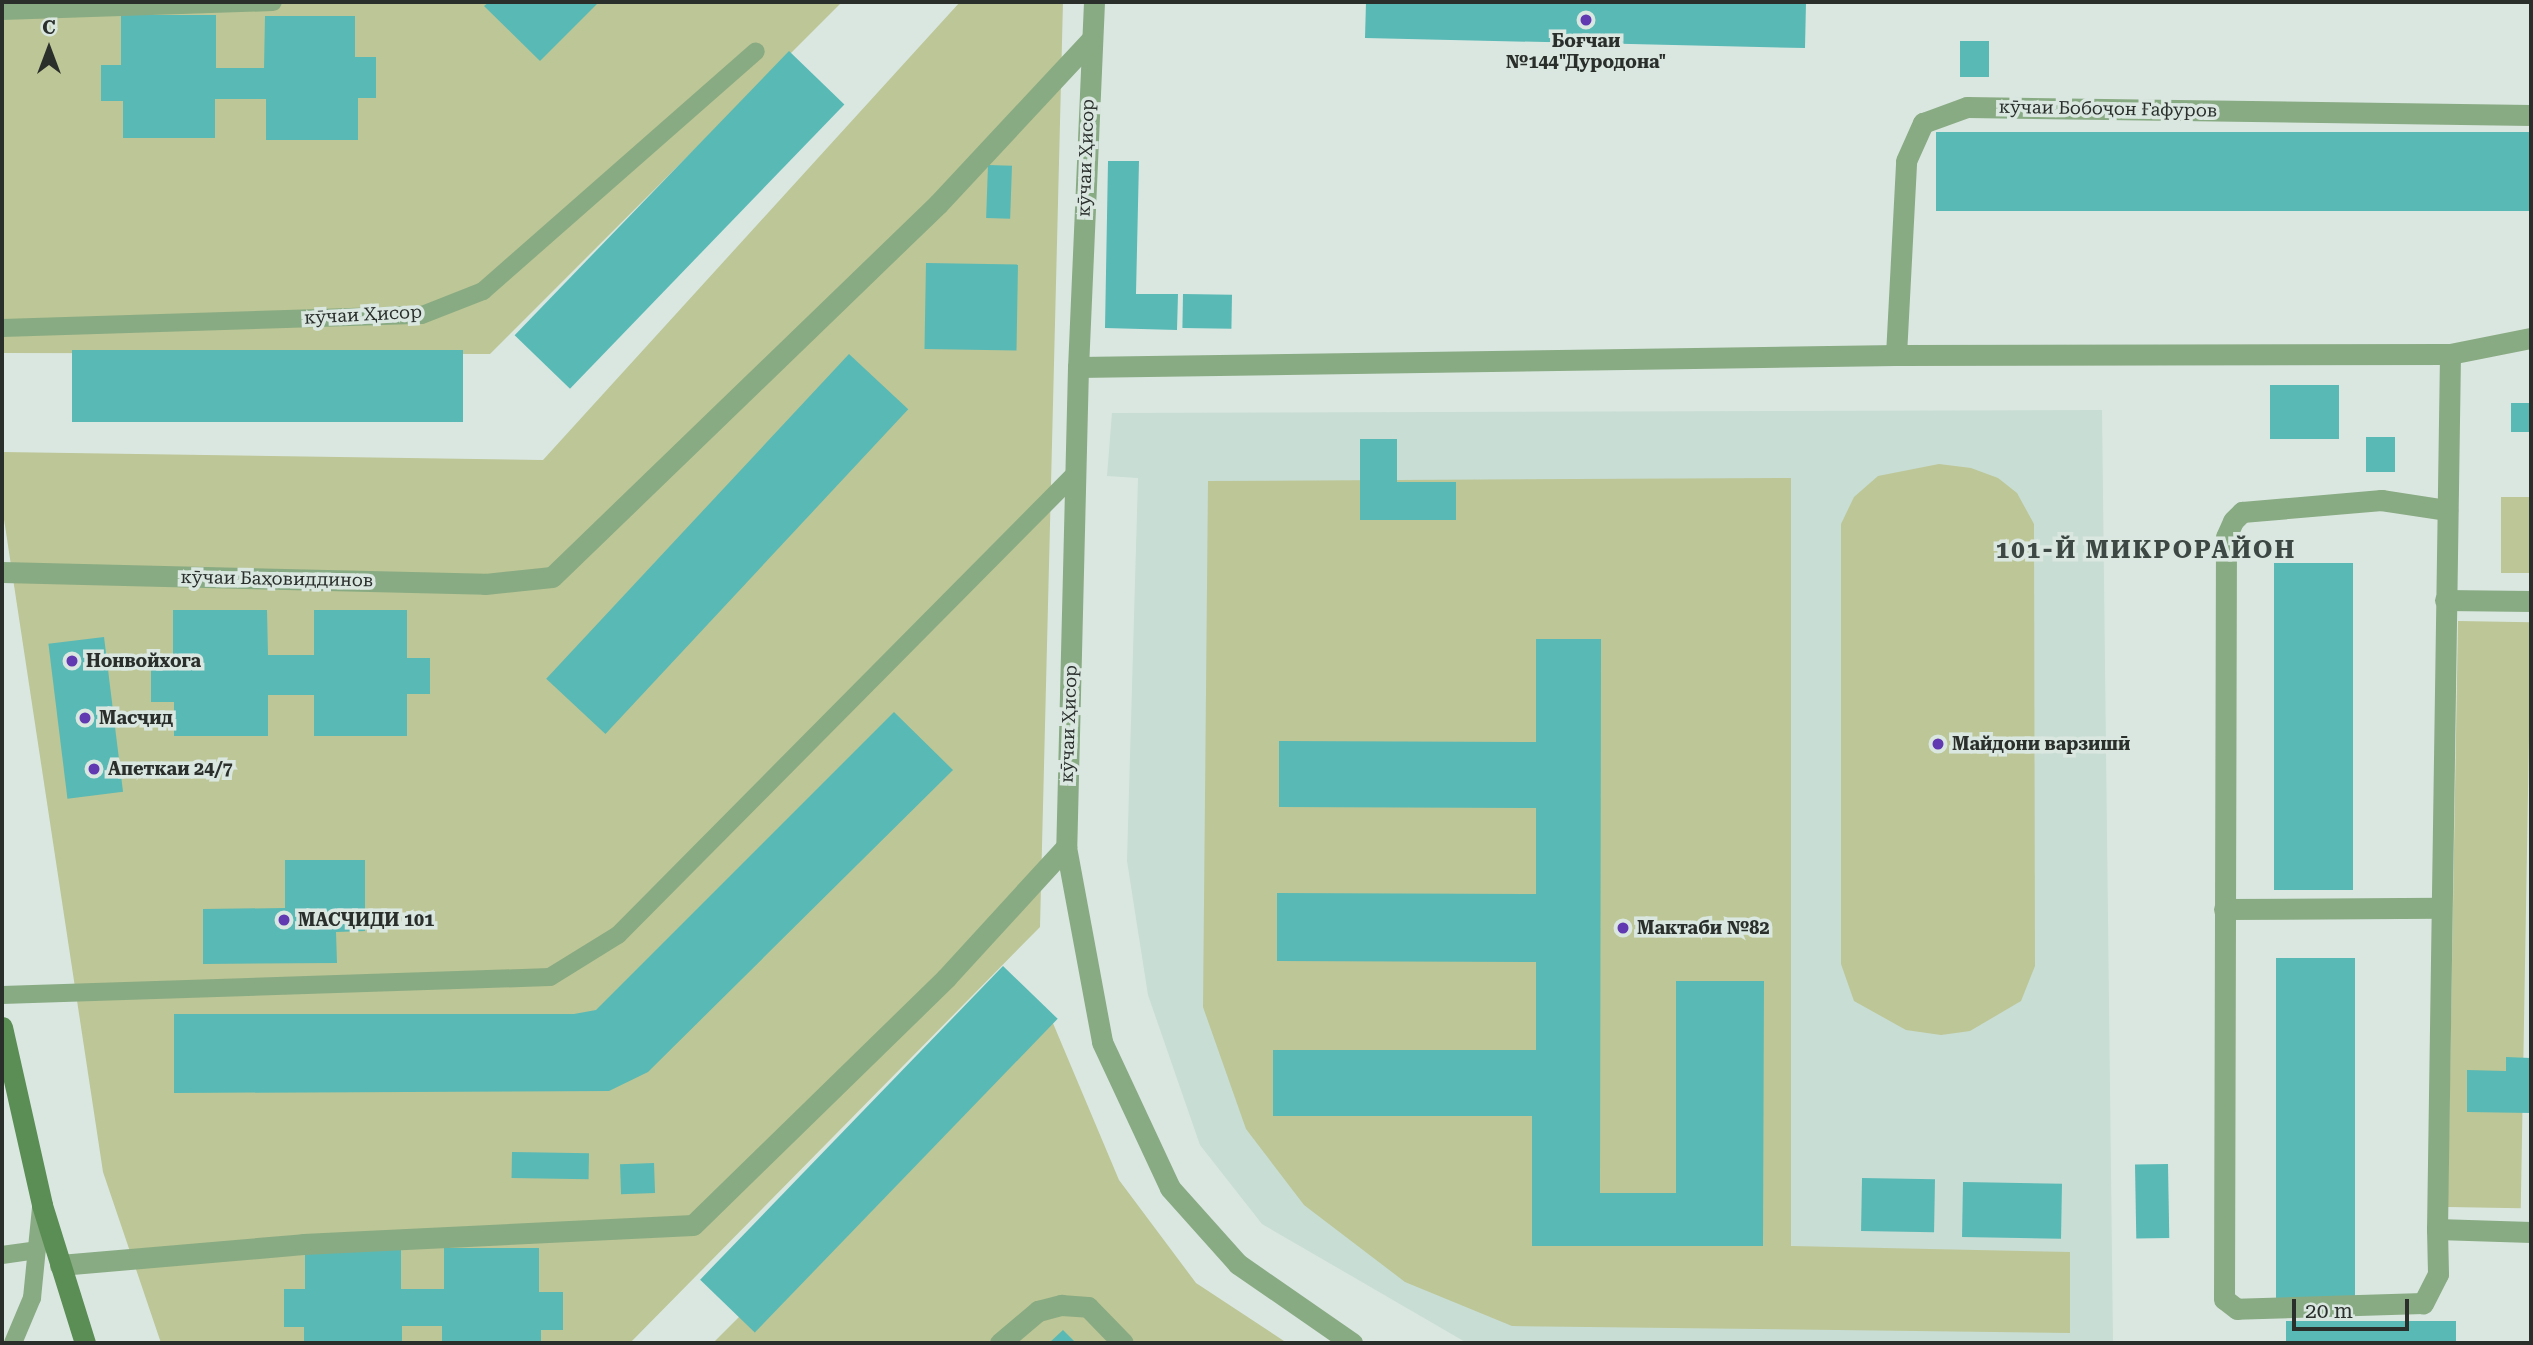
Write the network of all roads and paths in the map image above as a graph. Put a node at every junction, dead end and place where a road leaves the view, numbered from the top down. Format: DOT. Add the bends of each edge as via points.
graph roads {
  1 [pos="273,2"];
  2 [pos="1094,2"];
  3 [pos="2,11"];
  4 [pos="1090,41"];
  5 [pos="756,51"];
  6 [pos="2531,115"];
  7 [pos="2,328"];
  8 [pos="2531,338"];
  9 [pos="2450,354"];
  10 [pos="1896,355"];
  11 [pos="1078,367"];
  12 [pos="1076,472"];
  13 [pos="2447,510"];
  14 [pos="2,572"];
  15 [pos="2445,600"];
  16 [pos="2531,601"];
  17 [pos="1066,847"];
  18 [pos="2441,908"];
  19 [pos="2224,909"];
  20 [pos="2,995"];
  21 [pos="2,1027"];
  22 [pos="42,1205"];
  23 [pos="2437,1229"];
  24 [pos="2531,1232"];
  25 [pos="37,1250"];
  26 [pos="2,1255"];
  27 [pos="60,1265"];
  28 [pos="13,1343"];
  29 [pos="85,1343"];
  30 [pos="1000,1343"];
  31 [pos="1123,1343"];
  32 [pos="1352,1343"];
  1 -- 3 [label="lane"];
  2 -- 4 [label="street, кӯчаи Ҳисор"];
  4 -- 11 [label="street, кӯчаи Ҳисор"];
  4 -- 14 [label="street, кӯчаи Баҳовиддинов" via="938,204 552,577 485,584"];
  5 -- 7 [label="lane, кӯчаи Ҳисор" via="483,290 422,315"];
  6 -- 10 [label="street, кӯчаи Бобоҷон Ғафуров" via="1967,107 1923,123 1906,161"];
  8 -- 9 [label="street"];
  9 -- 10 [label="street"];
  9 -- 13 [label="street"];
  10 -- 11 [label="street"];
  11 -- 12 [label="street, кӯчаи Ҳисор"];
  12 -- 17 [label="street, кӯчаи Ҳисор"];
  12 -- 20 [label="lane" via="618,935 550,977"];
  13 -- 15 [label="street"];
  13 -- 19 [label="street" via="2381,500 2242,512 2232,521 2226,537"];
  15 -- 16 [label="street"];
  15 -- 18 [label="street"];
  17 -- 27 [label="street" via="946,978 693,1225 303,1244"];
  17 -- 32 [label="street, кӯчаи Ҳисор" via="1102,1042 1170,1188 1238,1264"];
  18 -- 19 [label="street"];
  18 -- 23 [label="street"];
  19 -- 23 [label="street" via="2224,1299 2237,1309 2423,1303 2438,1274"];
  21 -- 22 [label="street"];
  22 -- 25 [label="lane"];
  22 -- 27 [label="street"];
  23 -- 24 [label="street"];
  25 -- 26 [label="lane"];
  25 -- 28 [label="lane" via="32,1298"];
  27 -- 29 [label="street"];
  30 -- 31 [label="street" via="1038,1311 1061,1306 1088,1307"];
}
